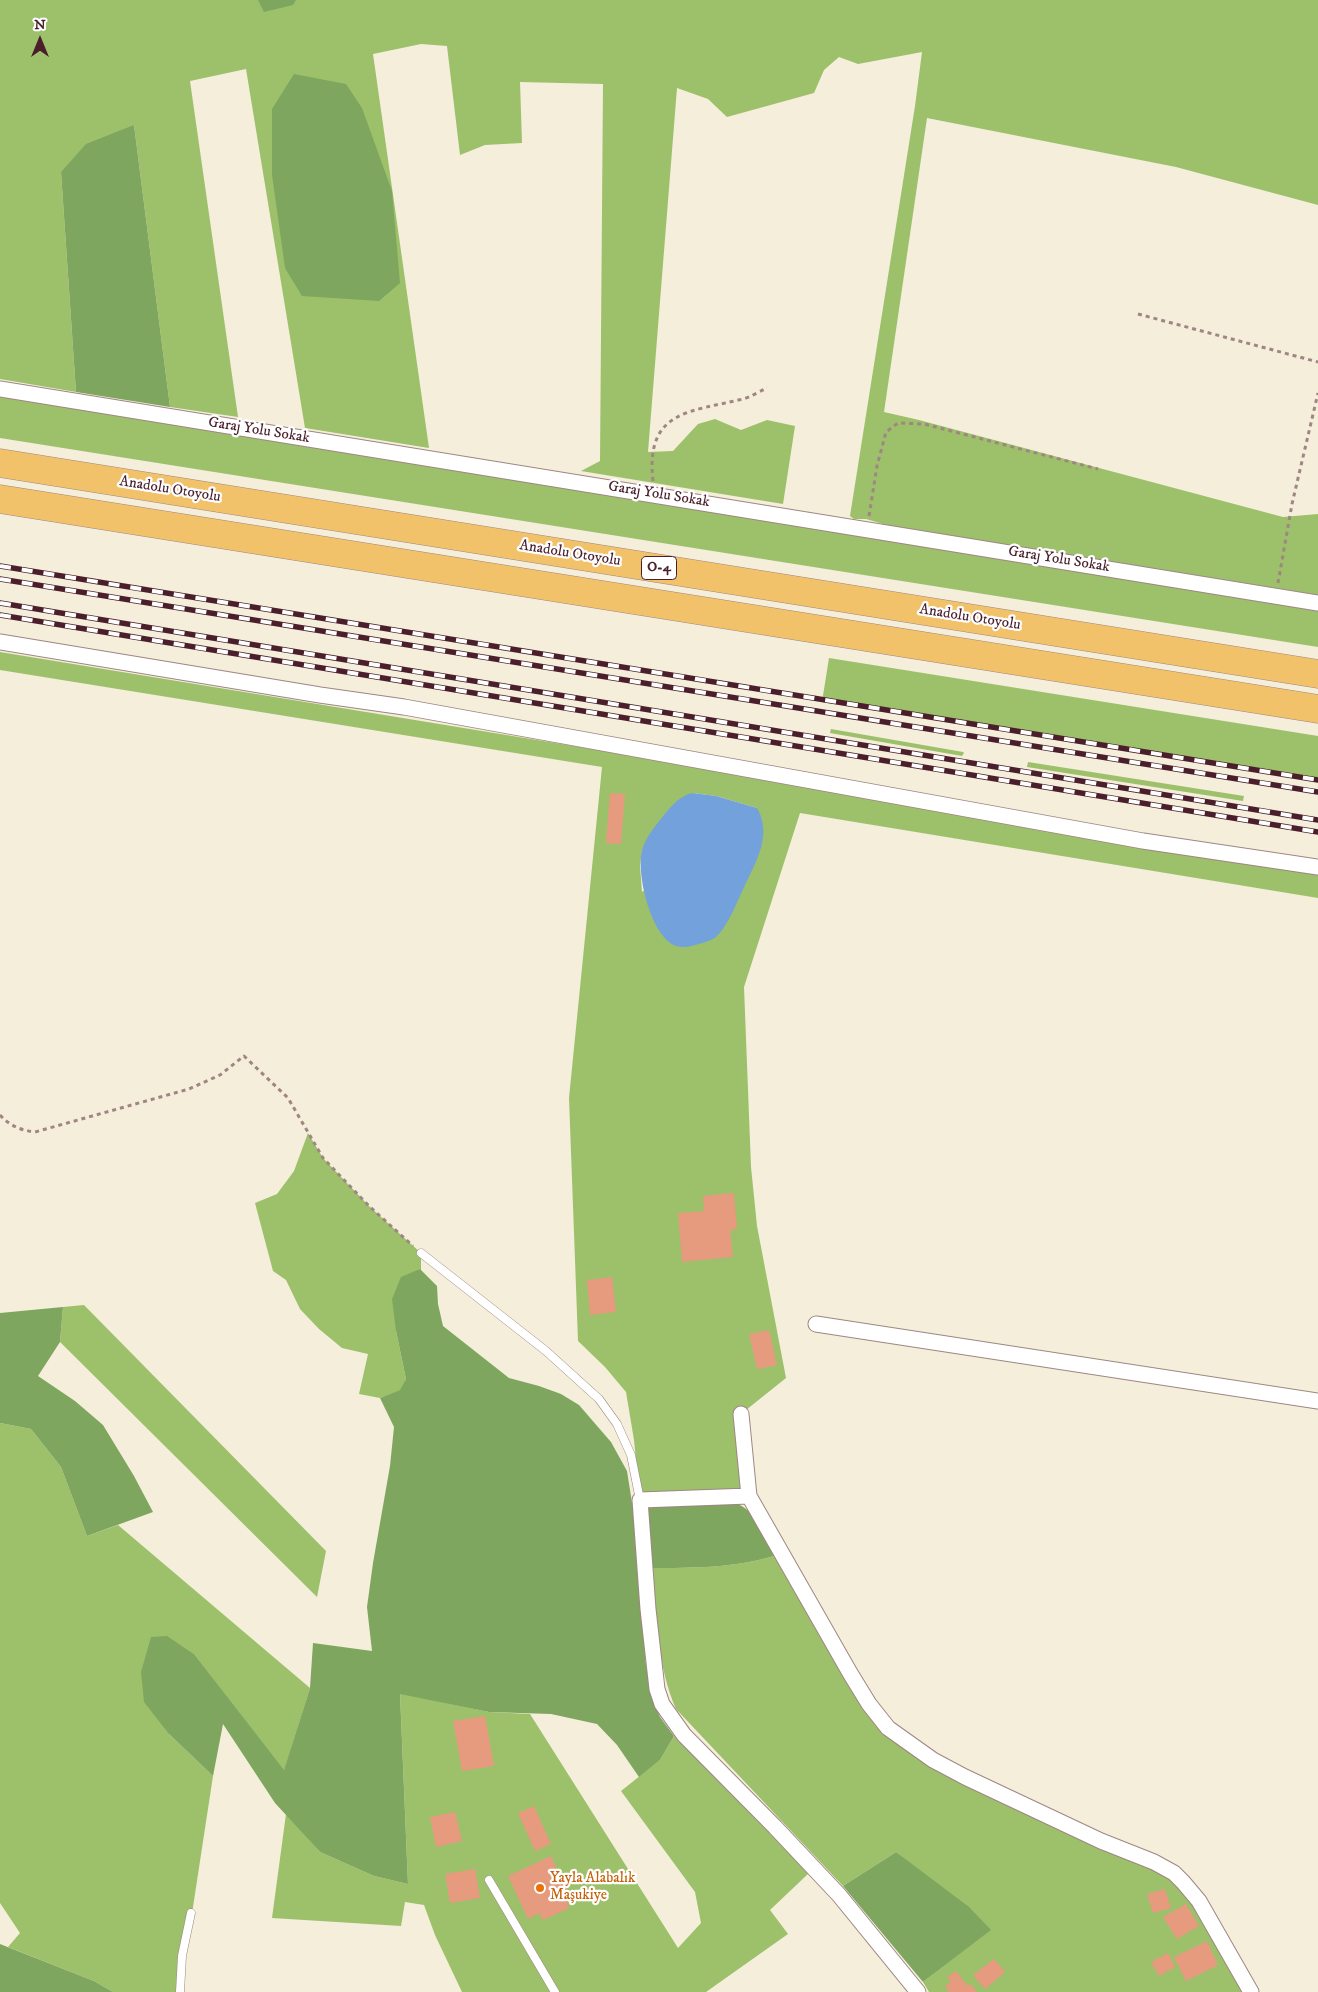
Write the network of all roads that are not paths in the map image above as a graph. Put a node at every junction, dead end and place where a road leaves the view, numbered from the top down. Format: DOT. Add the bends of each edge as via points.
graph roads {
  1 [pos="0,389"];
  2 [pos="0,463"];
  3 [pos="0,499"];
  4 [pos="1318,603"];
  5 [pos="0,642"];
  6 [pos="1318,674"];
  7 [pos="1318,709"];
  8 [pos="1318,867"];
  9 [pos="421,1253"];
  10 [pos="816,1324"];
  11 [pos="1318,1401"];
  12 [pos="741,1414"];
  13 [pos="749,1496"];
  14 [pos="640,1500"];
  15 [pos="489,1880"];
  16 [pos="191,1913"];
  17 [pos="180,1992"];
  18 [pos="555,1992"];
  19 [pos="918,1992"];
  20 [pos="1250,1992"];
  1 -- 4 [label="street, Garaj Yolu Sokak"];
  2 -- 6 [label="highway, Anadolu Otoyolu / O-4"];
  3 -- 7 [label="highway, O-4"];
  5 -- 8 [label="street" via="404,707 1143,840"];
  9 -- 14 [label="lane" via="546,1351 599,1399 617,1424 631,1455"];
  10 -- 11 [label="street"];
  12 -- 13 [label="street"];
  13 -- 14 [label="street"];
  13 -- 20 [label="street" via="850,1674 888,1728 933,1760 1174,1874 1200,1902"];
  14 -- 19 [label="street" via="648,1609 662,1704 684,1735 839,1895"];
  15 -- 18 [label="lane"];
  16 -- 17 [label="lane" via="182,1956"];
}
